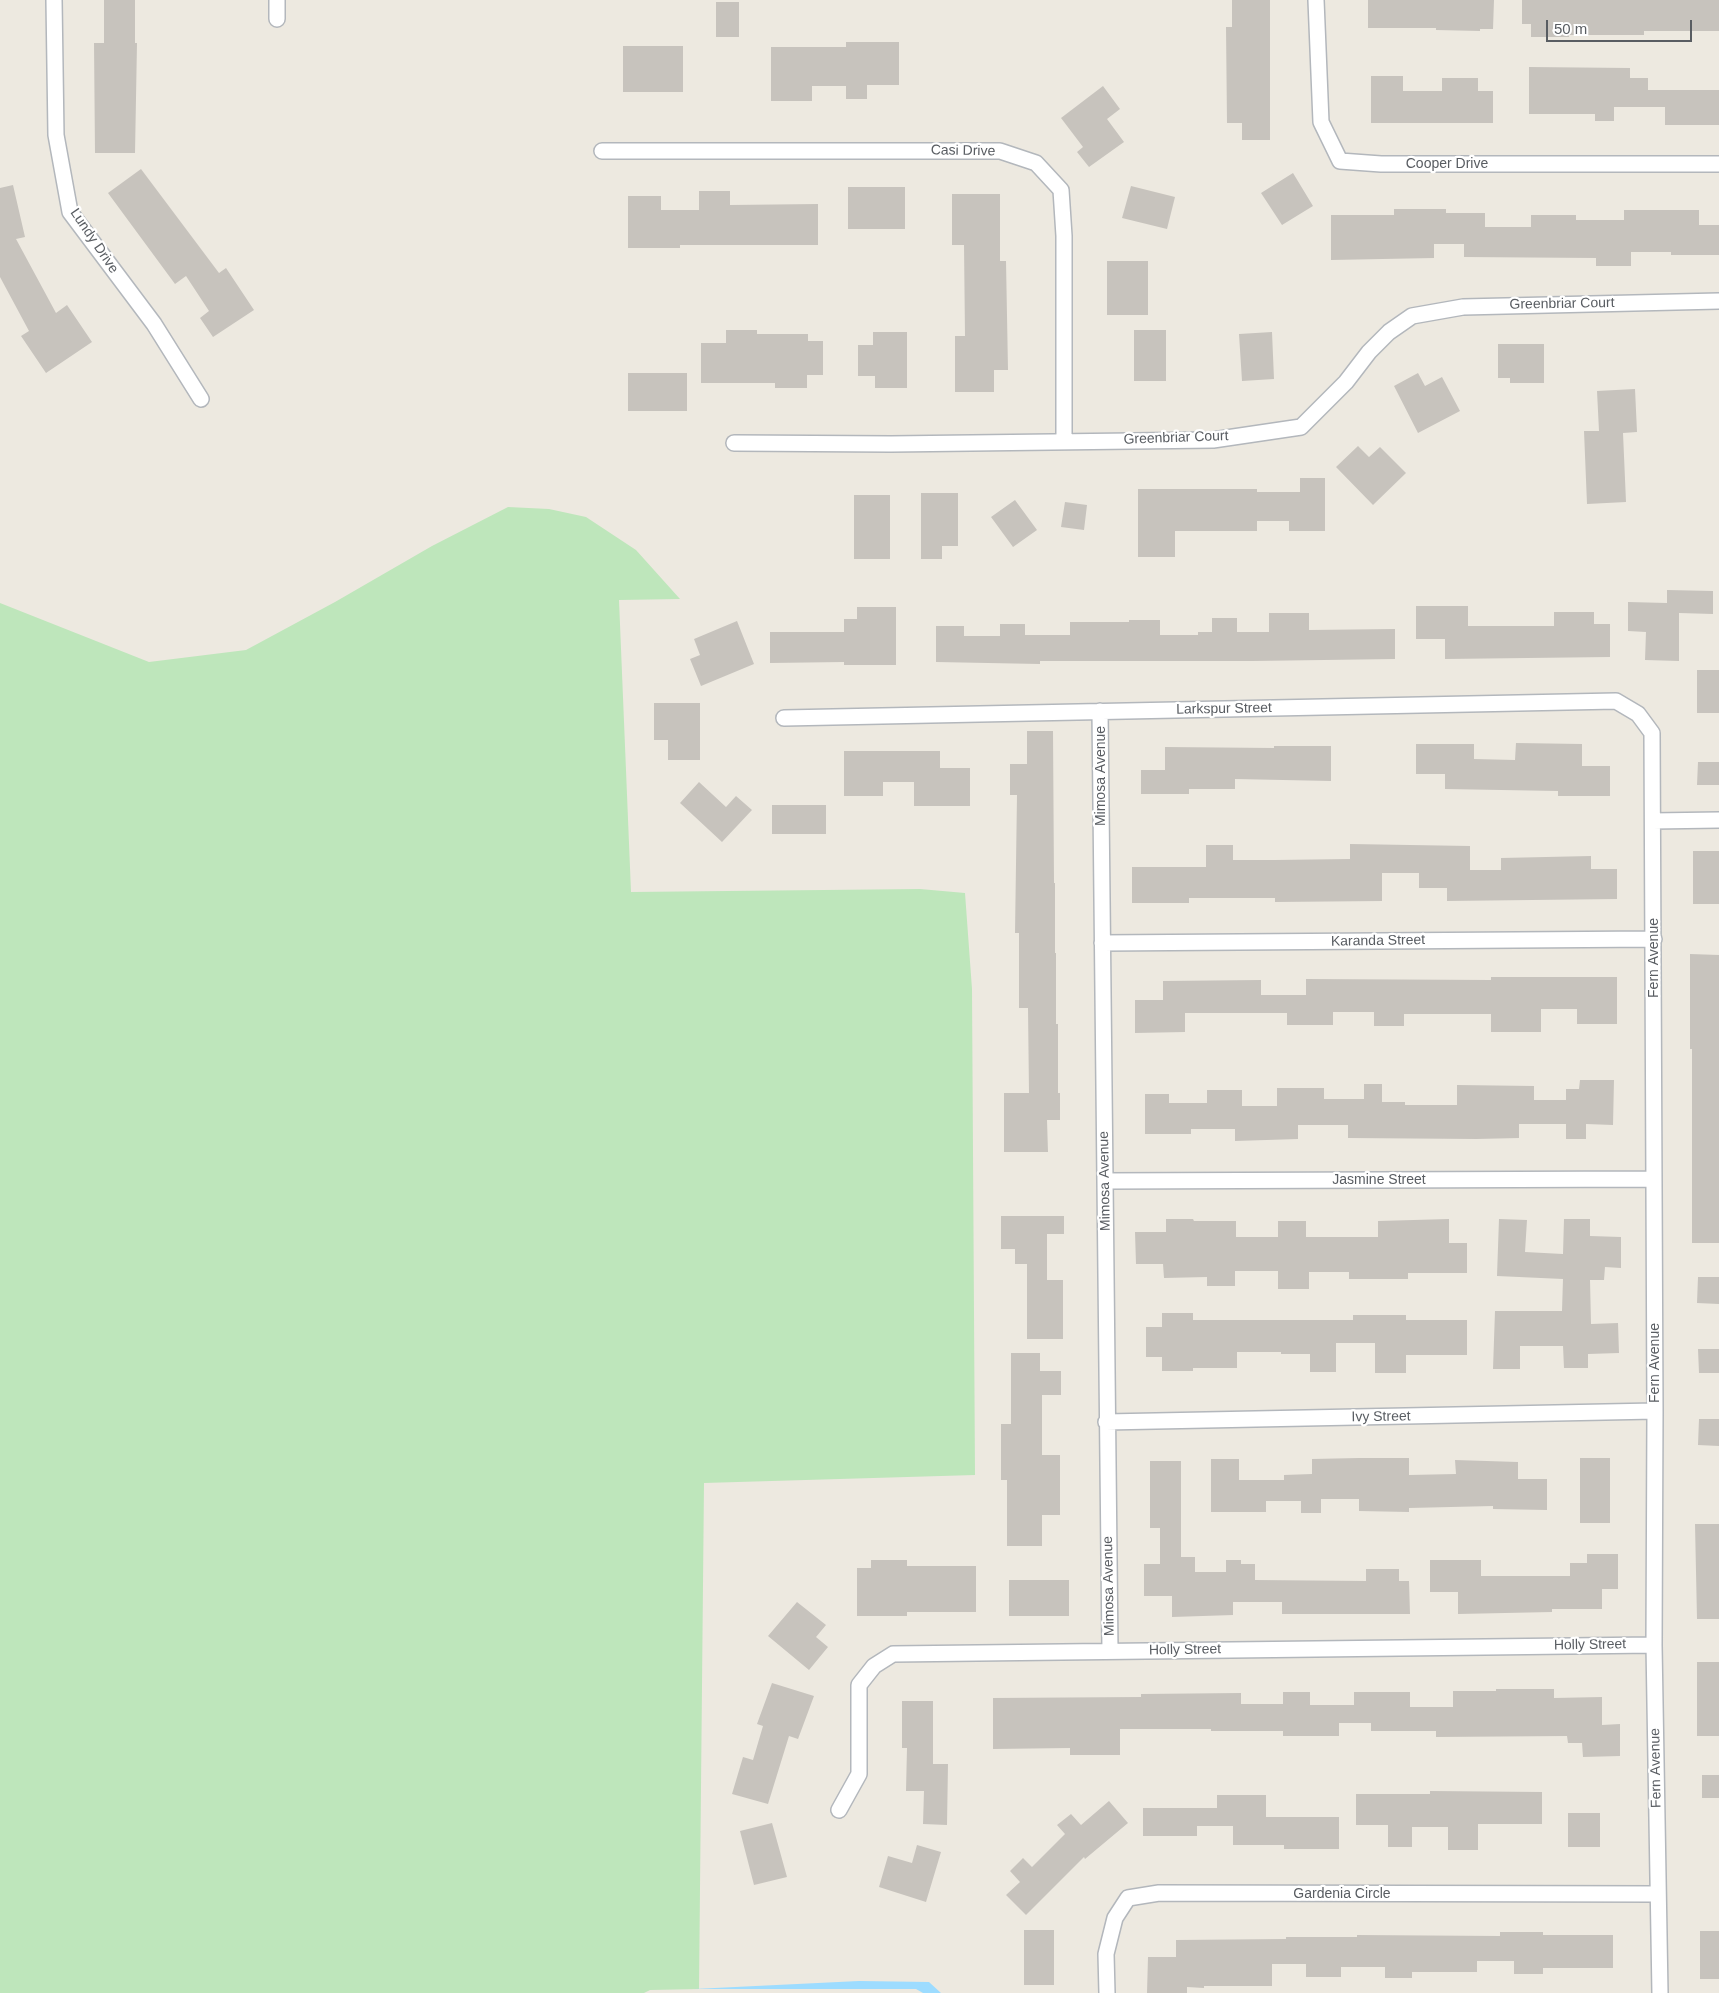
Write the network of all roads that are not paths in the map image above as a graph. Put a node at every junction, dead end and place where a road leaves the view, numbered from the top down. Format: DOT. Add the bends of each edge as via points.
graph roads {
  1 [pos="54,0"];
  2 [pos="277,0"];
  3 [pos="1316,0"];
  4 [pos="277,19"];
  5 [pos="602,151"];
  6 [pos="1719,164"];
  7 [pos="1719,301"];
  8 [pos="201,398"];
  9 [pos="1064,440"];
  10 [pos="734,443"];
  11 [pos="1100,711"];
  12 [pos="784,718"];
  13 [pos="1652,733"];
  14 [pos="1719,820"];
  15 [pos="1654,821"];
  16 [pos="1654,939"];
  17 [pos="1102,944"];
  18 [pos="1653,1179"];
  19 [pos="1105,1181"];
  20 [pos="1655,1411"];
  21 [pos="1106,1422"];
  22 [pos="1654,1645"];
  23 [pos="1110,1651"];
  24 [pos="839,1810"];
  25 [pos="1658,1894"];
  26 [pos="1107,1993"];
  27 [pos="1660,1993"];
  1 -- 8 [label="street, Lundy Drive" via="56,135 70,212 154,324"];
  2 -- 4 [label="street"];
  3 -- 6 [label="street, Cooper Drive" via="1321,122 1340,161 1381,164"];
  5 -- 9 [label="street, Casi Drive" via="1000,151 1036,163 1061,190"];
  7 -- 9 [label="street, Greenbriar Court" via="1463,307 1412,316 1389,332 1301,427 1213,440"];
  9 -- 10 [label="street, Greenbriar Court"];
  11 -- 12 [label="street, Larkspur Street"];
  11 -- 13 [label="street, Larkspur Street" via="1616,701 1638,714"];
  11 -- 17 [label="street, Mimosa Avenue"];
  13 -- 15 [label="street, Fern Avenue"];
  14 -- 15 [label="street"];
  15 -- 16 [label="street, Fern Avenue"];
  16 -- 17 [label="street, Karanda Street"];
  16 -- 18 [label="street, Fern Avenue"];
  17 -- 19 [label="street, Mimosa Avenue"];
  18 -- 19 [label="street, Jasmine Street"];
  18 -- 20 [label="street, Fern Avenue"];
  19 -- 21 [label="street, Mimosa Avenue"];
  20 -- 21 [label="street, Ivy Street"];
  20 -- 22 [label="street, Fern Avenue"];
  21 -- 23 [label="street, Mimosa Avenue"];
  22 -- 23 [label="street, Holly Street"];
  22 -- 25 [label="street, Fern Avenue"];
  23 -- 24 [label="street, Holly Street" via="892,1654 874,1666 859,1685 859,1774"];
  25 -- 26 [label="street, Gardenia Circle" via="1159,1893 1128,1898 1115,1918 1106,1954"];
  25 -- 27 [label="street, Fern Avenue"];
}
